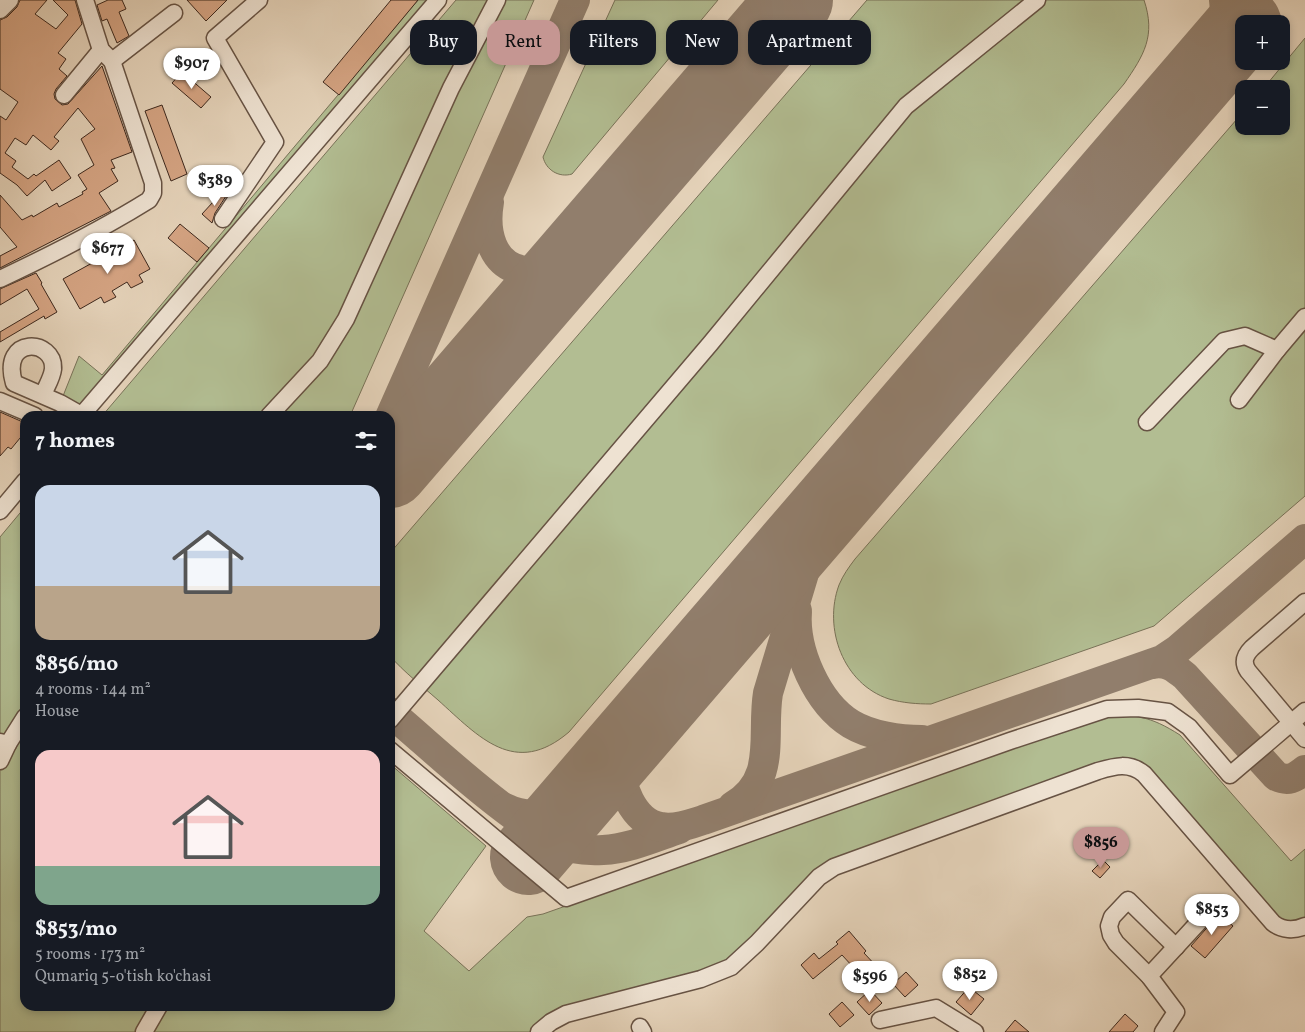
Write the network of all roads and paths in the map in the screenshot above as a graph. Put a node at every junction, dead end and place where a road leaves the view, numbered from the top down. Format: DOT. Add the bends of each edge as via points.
graph roads {
  1 [pos="10,0"];
  2 [pos="85,0"];
  3 [pos="259,0"];
  4 [pos="438,0"];
  5 [pos="446,0"];
  6 [pos="496,0"];
  7 [pos="1037,0"];
  8 [pos="0,10"];
  9 [pos="174,13"];
  10 [pos="107,55"];
  11 [pos="64,95"];
  12 [pos="223,219"];
  13 [pos="0,279"];
  14 [pos="1305,317"];
  15 [pos="1277,350"];
  16 [pos="43,395"];
  17 [pos="1239,400"];
  18 [pos="0,401"];
  19 [pos="23,411"];
  20 [pos="74,411"];
  21 [pos="88,411"];
  22 [pos="88,411"];
  23 [pos="274,411"];
  24 [pos="1148,422"];
  25 [pos="20,487"];
  26 [pos="20,497"];
  27 [pos="0,510"];
  28 [pos="0,520"];
  29 [pos="1305,602"];
  30 [pos="1305,711"];
  31 [pos="395,714"];
  32 [pos="20,723"];
  33 [pos="1291,723"];
  34 [pos="1305,739"];
  35 [pos="4,743"];
  36 [pos="395,754"];
  37 [pos="0,761"];
  38 [pos="1209,911"];
  39 [pos="1305,926"];
  40 [pos="1305,934"];
  41 [pos="1176,947"];
  42 [pos="1149,976"];
  43 [pos="156,1011"];
  44 [pos="880,1020"];
  45 [pos="1165,1031"];
  46 [pos="144,1032"];
  47 [pos="539,1032"];
  48 [pos="548,1032"];
  49 [pos="975,1032"];
  1 -- 8 [label="street"];
  2 -- 10 [label="street"];
  3 -- 12 [label="street" via="215,38 275,142"];
  4 -- 21 [label="street"];
  5 -- 22 [label="street"];
  6 -- 23 [label="street" via="451,88 346,319 320,361"];
  7 -- 31 [label="street" via="906,106 710,344"];
  9 -- 10 [label="street"];
  10 -- 11 [label="street"];
  10 -- 13 [label="street" via="153,193 149,200 108,225"];
  14 -- 15 [label="street"];
  15 -- 17 [label="street"];
  15 -- 24 [label="street" via="1245,336 1224,341"];
  16 -- 20 [label="street"];
  18 -- 19 [label="street"];
  25 -- 27 [label="street"];
  26 -- 28 [label="street"];
  29 -- 33 [label="street" via="1247,652 1245,659 1246,669"];
  30 -- 33 [label="street"];
  32 -- 35 [label="street"];
  33 -- 34 [label="street"];
  33 -- 36 [label="street" via="1230,775 1189,728 1168,712 1138,708 1107,709 566,898"];
  35 -- 37 [label="street"];
  38 -- 41 [label="street"];
  39 -- 47 [label="street" via="1292,929 1273,923 1144,774 1134,767 1118,766 834,867 819,877 757,944 731,967 701,979 566,1014"];
  40 -- 48 [label="street" via="1285,935 1269,926 1143,781 1124,772 1100,777 837,873 821,883 762,947 730,973 697,986 579,1017"];
  41 -- 42 [label="street"];
  41 -- 42 [label="street" via="1128,900 1112,917 1109,926 1116,943"];
  42 -- 45 [label="street" via="1176,1012"];
  43 -- 46 [label="street"];
  44 -- 49 [label="street" via="936,1008"];
}
